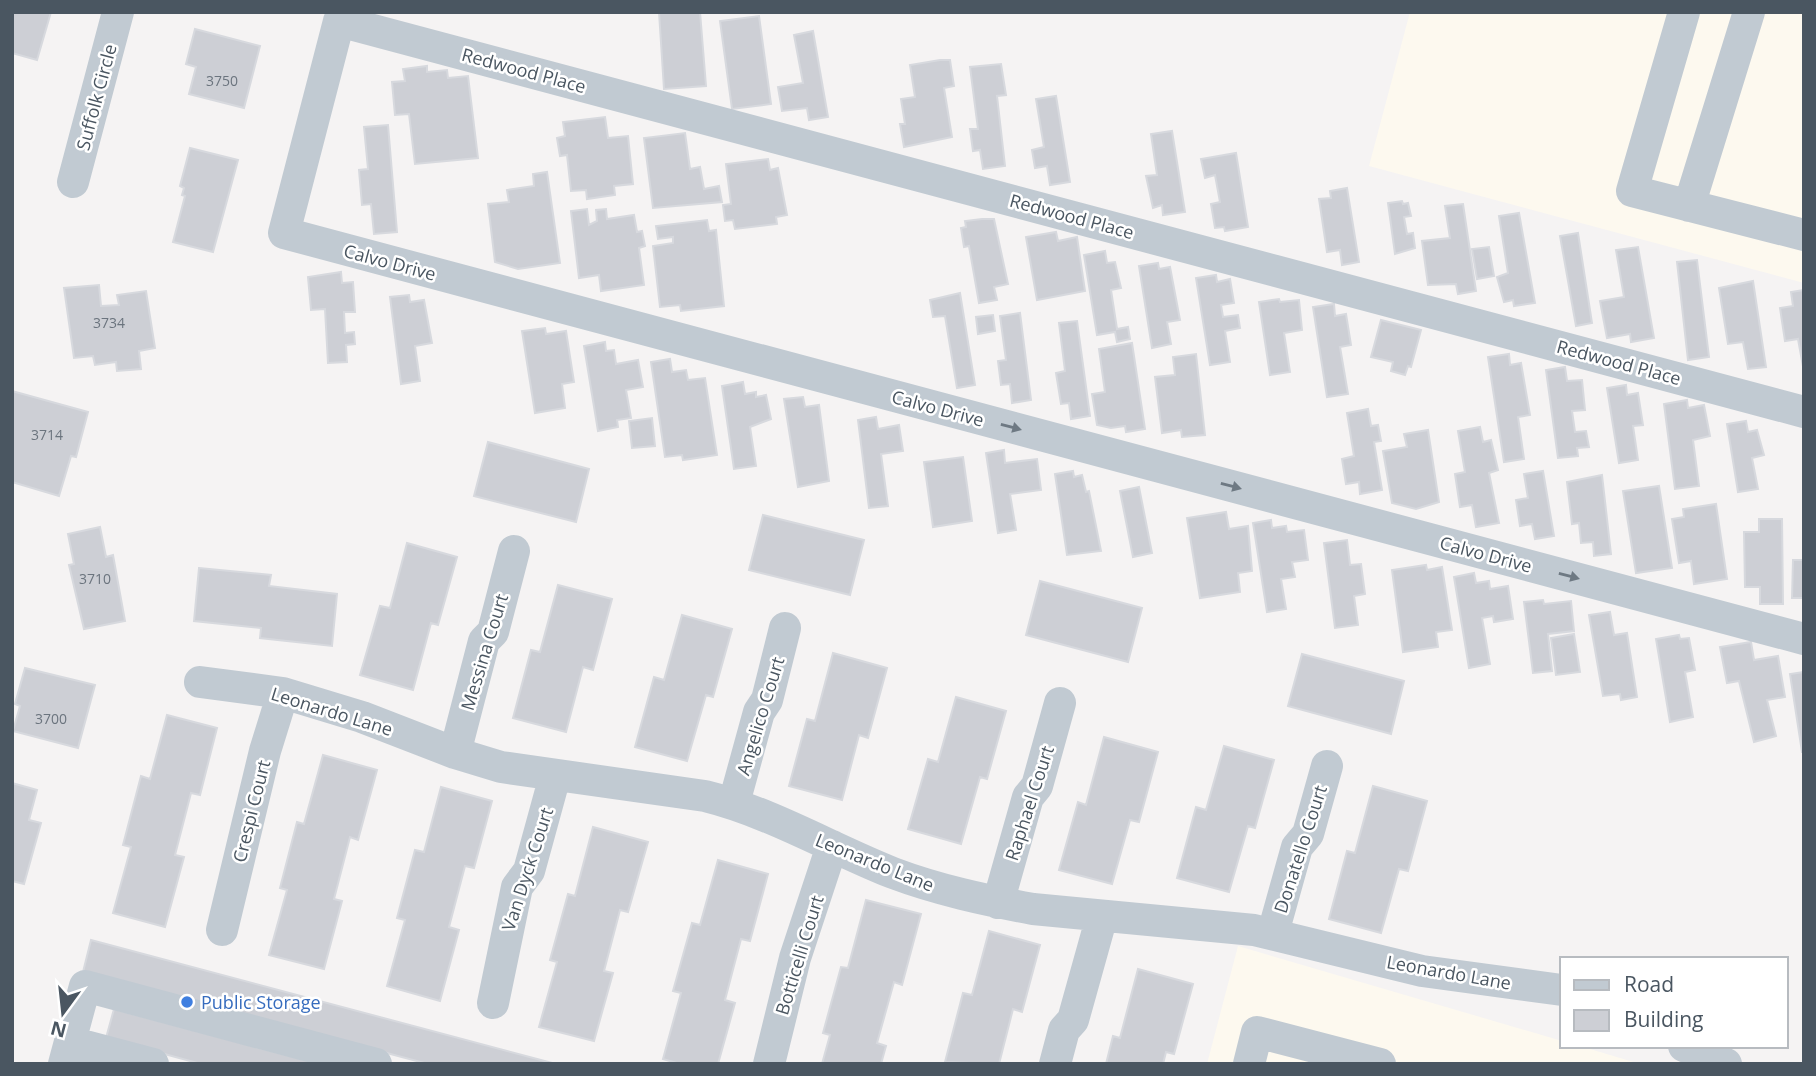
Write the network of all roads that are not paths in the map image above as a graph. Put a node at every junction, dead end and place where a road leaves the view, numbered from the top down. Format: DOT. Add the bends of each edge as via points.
graph roads {
  1 [pos="118,12"];
  2 [pos="1684,12"];
  3 [pos="1749,12"];
  4 [pos="339,21"];
  5 [pos="73,182"];
  6 [pos="1689,206"];
  7 [pos="1804,235"];
  8 [pos="1804,412"];
  9 [pos="514,551"];
  10 [pos="785,628"];
  11 [pos="1804,639"];
  12 [pos="200,682"];
  13 [pos="283,693"];
  14 [pos="1060,703"];
  15 [pos="455,753"];
  16 [pos="1327,766"];
  17 [pos="555,776"];
  18 [pos="734,803"];
  19 [pos="832,846"];
  20 [pos="998,903"];
  21 [pos="1102,916"];
  22 [pos="222,930"];
  23 [pos="1273,933"];
  24 [pos="1560,990"];
  25 [pos="493,1003"];
  26 [pos="1689,1048"];
  27 [pos="67,1053"];
  28 [pos="1363,1062"];
  29 [pos="153,1064"];
  30 [pos="376,1064"];
  31 [pos="769,1064"];
  32 [pos="1055,1064"];
  33 [pos="1249,1064"];
  34 [pos="1726,1064"];
  1 -- 5 [label="street, Suffolk Circle"];
  2 -- 6 [label="street" via="1632,191"];
  3 -- 6 [label="street"];
  4 -- 8 [label="street, Redwood Place"];
  4 -- 11 [label="street, Calvo Drive, one-way" via="284,233"];
  6 -- 7 [label="street"];
  9 -- 15 [label="street, Messina Court" via="493,632 484,641"];
  10 -- 18 [label="street, Angelico Court"];
  12 -- 13 [label="street, Leonardo Lane"];
  13 -- 15 [label="street, Leonardo Lane"];
  13 -- 22 [label="street, Crespi Court"];
  14 -- 20 [label="street, Raphael Court"];
  15 -- 17 [label="street, Leonardo Lane" via="500,767"];
  16 -- 23 [label="street, Donatello Court"];
  17 -- 18 [label="street, Leonardo Lane"];
  17 -- 25 [label="street, Van Dyck Court" via="529,871 517,887"];
  18 -- 19 [label="street, Leonardo Lane"];
  19 -- 20 [label="street, Leonardo Lane" via="894,873"];
  19 -- 31 [label="street, Botticelli Court" via="795,958"];
  20 -- 21 [label="street, Leonardo Lane"];
  21 -- 23 [label="street, Leonardo Lane"];
  21 -- 32 [label="street" via="1073,1020 1064,1030"];
  23 -- 24 [label="street, Leonardo Lane" via="1422,971"];
  26 -- 34 [label="street"];
  27 -- 29 [label="street"];
  27 -- 30 [label="street" via="85,986"];
  28 -- 33 [label="street" via="1257,1032"];
}
